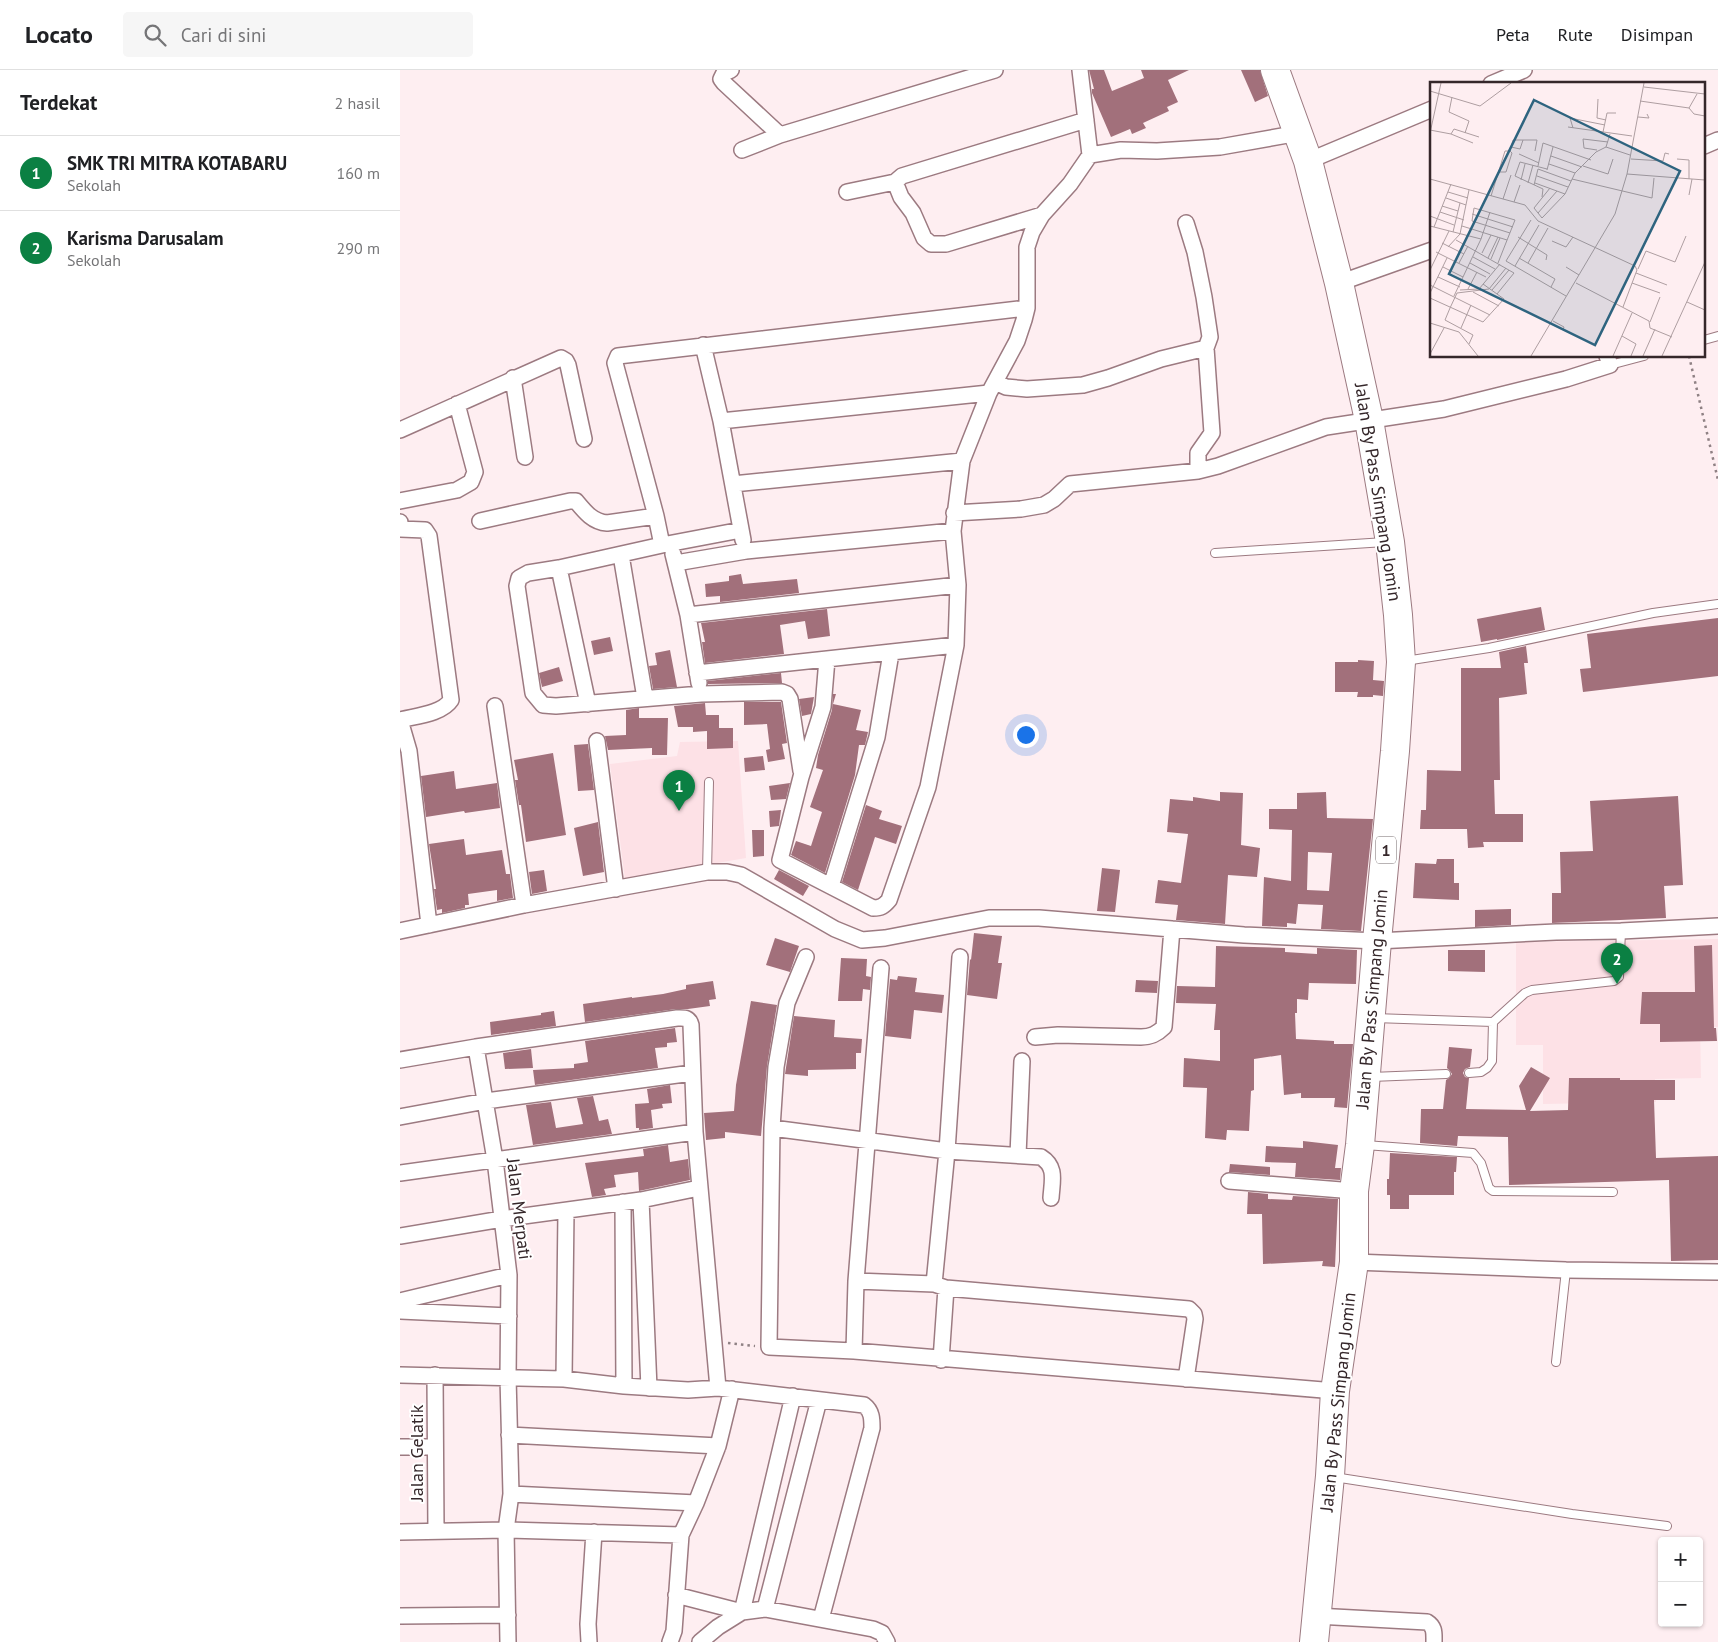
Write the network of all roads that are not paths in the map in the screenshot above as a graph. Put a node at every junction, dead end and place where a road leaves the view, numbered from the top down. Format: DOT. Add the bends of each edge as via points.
graph roads {
  1 [pos="731,70"];
  2 [pos="995,70"];
  3 [pos="1080,70"];
  4 [pos="1275,70"];
  5 [pos="1524,70"];
  6 [pos="1496,82"];
  7 [pos="1430,110"];
  8 [pos="1086,120"];
  9 [pos="1299,133"];
  10 [pos="780,135"];
  11 [pos="1718,140"];
  12 [pos="1706,145"];
  13 [pos="742,150"];
  14 [pos="1090,155"];
  15 [pos="1308,161"];
  16 [pos="895,182"];
  17 [pos="847,192"];
  18 [pos="1042,216"];
  19 [pos="1186,223"];
  20 [pos="1430,251"];
  21 [pos="1338,283"];
  22 [pos="1027,308"];
  23 [pos="703,345"];
  24 [pos="1206,348"];
  25 [pos="1630,358"];
  26 [pos="1608,361"];
  27 [pos="513,378"];
  28 [pos="992,387"];
  29 [pos="457,404"];
  30 [pos="1369,420"];
  31 [pos="721,421"];
  32 [pos="400,430"];
  33 [pos="584,439"];
  34 [pos="525,457"];
  35 [pos="962,461"];
  36 [pos="1198,471"];
  37 [pos="733,484"];
  38 [pos="400,500"];
  39 [pos="954,513"];
  40 [pos="656,516"];
  41 [pos="480,521"];
  42 [pos="400,522"];
  43 [pos="741,530"];
  44 [pos="954,531"];
  45 [pos="1390,542"];
  46 [pos="666,544"];
  47 [pos="746,551"];
  48 [pos="1215,553"];
  49 [pos="621,555"];
  50 [pos="676,563"];
  51 [pos="559,568"];
  52 [pos="958,585"];
  53 [pos="1718,604"];
  54 [pos="688,615"];
  55 [pos="956,646"];
  56 [pos="891,653"];
  57 [pos="828,659"];
  58 [pos="1401,662"];
  59 [pos="697,673"];
  60 [pos="701,694"];
  61 [pos="645,698"];
  62 [pos="588,704"];
  63 [pos="495,706"];
  64 [pos="400,720"];
  65 [pos="597,741"];
  66 [pos="801,777"];
  67 [pos="709,782"];
  68 [pos="707,872"];
  69 [pos="831,886"];
  70 [pos="616,889"];
  71 [pos="524,905"];
  72 [pos="429,925"];
  73 [pos="1718,926"];
  74 [pos="1172,929"];
  75 [pos="400,931"];
  76 [pos="1621,932"];
  77 [pos="1377,941"];
  78 [pos="806,957"];
  79 [pos="960,957"];
  80 [pos="881,968"];
  81 [pos="1370,1018"];
  82 [pos="1493,1022"];
  83 [pos="1035,1037"];
  84 [pos="476,1047"];
  85 [pos="400,1060"];
  86 [pos="1022,1060"];
  87 [pos="692,1073"];
  88 [pos="1469,1073"];
  89 [pos="1446,1074"];
  90 [pos="1365,1077"];
  91 [pos="486,1102"];
  92 [pos="400,1117"];
  93 [pos="772,1128"];
  94 [pos="695,1132"];
  95 [pos="867,1139"];
  96 [pos="1360,1145"];
  97 [pos="947,1151"];
  98 [pos="1018,1155"];
  99 [pos="494,1160"];
  100 [pos="400,1173"];
  101 [pos="1229,1181"];
  102 [pos="699,1188"];
  103 [pos="1354,1191"];
  104 [pos="1613,1192"];
  105 [pos="1051,1198"];
  106 [pos="641,1200"];
  107 [pos="623,1202"];
  108 [pos="566,1211"];
  109 [pos="502,1219"];
  110 [pos="400,1236"];
  111 [pos="1354,1262"];
  112 [pos="1566,1270"];
  113 [pos="1718,1272"];
  114 [pos="509,1275"];
  115 [pos="856,1281"];
  116 [pos="940,1286"];
  117 [pos="400,1300"];
  118 [pos="400,1311"];
  119 [pos="509,1316"];
  120 [pos="854,1351"];
  121 [pos="941,1360"];
  122 [pos="1556,1362"];
  123 [pos="400,1375"];
  124 [pos="435,1375"];
  125 [pos="508,1377"];
  126 [pos="564,1378"];
  127 [pos="1186,1379"];
  128 [pos="624,1386"];
  129 [pos="649,1388"];
  130 [pos="725,1388"];
  131 [pos="1336,1391"];
  132 [pos="793,1396"];
  133 [pos="818,1400"];
  134 [pos="509,1435"];
  135 [pos="718,1446"];
  136 [pos="400,1447"];
  137 [pos="434,1447"];
  138 [pos="1330,1476"];
  139 [pos="511,1494"];
  140 [pos="696,1503"];
  141 [pos="1667,1526"];
  142 [pos="436,1530"];
  143 [pos="506,1530"];
  144 [pos="400,1532"];
  145 [pos="594,1532"];
  146 [pos="681,1534"];
  147 [pos="676,1595"];
  148 [pos="765,1610"];
  149 [pos="742,1612"];
  150 [pos="508,1615"];
  151 [pos="400,1616"];
  152 [pos="821,1619"];
  153 [pos="1315,1629"];
  154 [pos="508,1642"];
  155 [pos="589,1642"];
  156 [pos="670,1642"];
  157 [pos="700,1642"];
  158 [pos="887,1642"];
  159 [pos="1434,1642"];
  1 -- 10 [label="street" via="723,76 724,83"];
  2 -- 10 [label="street"];
  3 -- 8 [label="street"];
  4 -- 9 [label="highway, Jalan By Pass Simpang Jomin / 1"];
  5 -- 6 [label="street"];
  7 -- 15 [label="street"];
  8 -- 14 [label="street"];
  8 -- 16 [label="street" via="902,176"];
  9 -- 14 [label="street" via="1220,147 1120,150"];
  9 -- 15 [label="highway, Jalan By Pass Simpang Jomin / 1"];
  10 -- 13 [label="street"];
  11 -- 12 [label="street"];
  14 -- 18 [label="street"];
  15 -- 21 [label="highway, Jalan By Pass Simpang Jomin / 1"];
  16 -- 17 [label="street"];
  16 -- 18 [label="street" via="924,238 931,244 946,244"];
  18 -- 22 [label="street" via="1027,247"];
  19 -- 24 [label="street" via="1204,298 1210,337"];
  20 -- 21 [label="street"];
  21 -- 30 [label="highway, Jalan By Pass Simpang Jomin / 1"];
  22 -- 23 [label="street"];
  22 -- 28 [label="street" via="1017,341"];
  23 -- 31 [label="street"];
  23 -- 40 [label="street" via="624,354 615,360"];
  24 -- 28 [label="street" via="1160,359 1083,385 1027,389"];
  24 -- 36 [label="street" via="1212,433 1198,452"];
  25 -- 26 [label="lane"];
  26 -- 30 [label="street" via="1566,379 1444,409"];
  27 -- 29 [label="street"];
  27 -- 33 [label="street" via="556,359 564,359"];
  27 -- 34 [label="street"];
  28 -- 31 [label="street"];
  28 -- 35 [label="street"];
  29 -- 32 [label="street"];
  29 -- 38 [label="street" via="475,472 472,482 457,490"];
  30 -- 36 [label="street" via="1326,427"];
  30 -- 45 [label="highway, Jalan By Pass Simpang Jomin / 1"];
  31 -- 37 [label="street"];
  35 -- 37 [label="street"];
  35 -- 39 [label="street"];
  36 -- 39 [label="street" via="1070,484 1044,505"];
  37 -- 43 [label="street"];
  39 -- 44 [label="street"];
  40 -- 41 [label="street" via="599,523 576,501 570,501"];
  40 -- 46 [label="street"];
  42 -- 64 [label="street" via="400,529 425,530 429,536 451,700 436,710"];
  43 -- 46 [label="street"];
  43 -- 47 [label="street"];
  44 -- 47 [label="street"];
  44 -- 52 [label="street"];
  45 -- 48 [label="lane"];
  45 -- 58 [label="highway, Jalan By Pass Simpang Jomin / 1"];
  46 -- 49 [label="street"];
  46 -- 50 [label="street"];
  47 -- 50 [label="street"];
  49 -- 51 [label="street"];
  49 -- 61 [label="street"];
  50 -- 54 [label="street"];
  51 -- 62 [label="street"];
  51 -- 62 [label="street" via="528,574 517,582 533,693 543,705"];
  52 -- 54 [label="street"];
  52 -- 55 [label="street"];
  53 -- 58 [label="lane" via="1653,613 1489,648"];
  54 -- 59 [label="street"];
  55 -- 56 [label="street"];
  55 -- 69 [label="street" via="928,786 889,900 882,907 873,908"];
  56 -- 57 [label="street"];
  56 -- 69 [label="street" via="877,737"];
  57 -- 59 [label="street"];
  57 -- 66 [label="street" via="824,707"];
  58 -- 77 [label="highway, Jalan By Pass Simpang Jomin / 1" via="1396,751"];
  59 -- 60 [label="street"];
  60 -- 61 [label="street"];
  60 -- 66 [label="street" via="787,694"];
  61 -- 62 [label="street"];
  63 -- 71 [label="street"];
  64 -- 72 [label="street" via="409,751"];
  65 -- 70 [label="street"];
  66 -- 69 [label="street" via="780,860"];
  67 -- 68 [label="lane"];
  68 -- 70 [label="street"];
  68 -- 74 [label="street" via="741,875 835,929 862,940 989,918 1039,918"];
  70 -- 71 [label="street"];
  71 -- 72 [label="street"];
  72 -- 75 [label="street"];
  73 -- 76 [label="street"];
  74 -- 77 [label="street"];
  74 -- 83 [label="street" via="1164,1027 1158,1033 1142,1038"];
  76 -- 77 [label="street"];
  76 -- 82 [label="lane" via="1619,977 1614,981 1532,990 1524,993"];
  77 -- 81 [label="highway, Jalan By Pass Simpang Jomin / 1"];
  78 -- 93 [label="street" via="787,1002 776,1067"];
  79 -- 97 [label="street"];
  80 -- 95 [label="street"];
  81 -- 82 [label="lane"];
  81 -- 90 [label="highway, Jalan By Pass Simpang Jomin / 1"];
  82 -- 88 [label="lane" via="1492,1061 1481,1072"];
  84 -- 85 [label="street"];
  84 -- 87 [label="street" via="684,1018 691,1025"];
  84 -- 91 [label="street, Jalan Merpati"];
  86 -- 98 [label="street"];
  87 -- 91 [label="street"];
  87 -- 94 [label="street"];
  89 -- 90 [label="lane"];
  90 -- 96 [label="highway, Jalan By Pass Simpang Jomin / 1"];
  91 -- 92 [label="street"];
  91 -- 99 [label="street, Jalan Merpati"];
  93 -- 95 [label="street"];
  93 -- 120 [label="street" via="769,1348"];
  94 -- 99 [label="street"];
  94 -- 102 [label="street"];
  95 -- 97 [label="street"];
  95 -- 115 [label="street"];
  96 -- 103 [label="highway, Jalan By Pass Simpang Jomin / 1"];
  96 -- 104 [label="lane" via="1473,1153 1493,1191"];
  97 -- 98 [label="street"];
  97 -- 116 [label="street"];
  98 -- 105 [label="street" via="1041,1158 1052,1167"];
  99 -- 100 [label="street"];
  99 -- 109 [label="street, Jalan Merpati"];
  101 -- 103 [label="street"];
  102 -- 106 [label="street"];
  102 -- 130 [label="street"];
  103 -- 111 [label="highway, Jalan By Pass Simpang Jomin / 1"];
  106 -- 107 [label="street"];
  106 -- 129 [label="street"];
  107 -- 108 [label="street"];
  107 -- 128 [label="street"];
  108 -- 109 [label="street"];
  108 -- 126 [label="street"];
  109 -- 110 [label="street"];
  109 -- 114 [label="street, Jalan Merpati"];
  111 -- 112 [label="street"];
  111 -- 131 [label="highway, Jalan By Pass Simpang Jomin / 1"];
  112 -- 113 [label="street"];
  112 -- 122 [label="lane"];
  114 -- 117 [label="street"];
  114 -- 119 [label="street, Jalan Merpati"];
  115 -- 116 [label="street"];
  115 -- 120 [label="street"];
  116 -- 121 [label="street"];
  116 -- 127 [label="street" via="1189,1309 1196,1319"];
  118 -- 119 [label="street"];
  119 -- 125 [label="street, Jalan Merpati"];
  120 -- 121 [label="street"];
  121 -- 127 [label="street"];
  123 -- 124 [label="street"];
  124 -- 125 [label="street"];
  124 -- 137 [label="street, Jalan Gelatik"];
  125 -- 126 [label="street"];
  125 -- 134 [label="street, Jalan Merpati"];
  126 -- 128 [label="street"];
  127 -- 131 [label="street"];
  128 -- 129 [label="street"];
  129 -- 130 [label="street"];
  130 -- 132 [label="street"];
  130 -- 135 [label="street"];
  131 -- 138 [label="highway, Jalan By Pass Simpang Jomin / 1"];
  132 -- 133 [label="street"];
  132 -- 149 [label="street"];
  133 -- 148 [label="street"];
  133 -- 152 [label="street" via="864,1405 871,1413 872,1428"];
  134 -- 135 [label="street"];
  134 -- 139 [label="street, Jalan Merpati"];
  135 -- 140 [label="street"];
  136 -- 137 [label="street"];
  137 -- 142 [label="street, Jalan Gelatik"];
  138 -- 141 [label="lane"];
  138 -- 153 [label="highway, Jalan By Pass Simpang Jomin / 1"];
  139 -- 140 [label="street"];
  139 -- 143 [label="street, Jalan Merpati"];
  140 -- 146 [label="street"];
  142 -- 143 [label="street"];
  142 -- 144 [label="street"];
  143 -- 145 [label="street"];
  143 -- 150 [label="street, Jalan Merpati"];
  145 -- 146 [label="street"];
  145 -- 155 [label="street"];
  146 -- 147 [label="street"];
  147 -- 149 [label="street"];
  147 -- 156 [label="street" via="674,1631"];
  148 -- 149 [label="street"];
  148 -- 152 [label="street"];
  149 -- 157 [label="street"];
  150 -- 151 [label="street"];
  150 -- 154 [label="street, Jalan Merpati"];
  152 -- 158 [label="street" via="882,1632"];
  153 -- 159 [label="street" via="1427,1622 1434,1630"];
}
